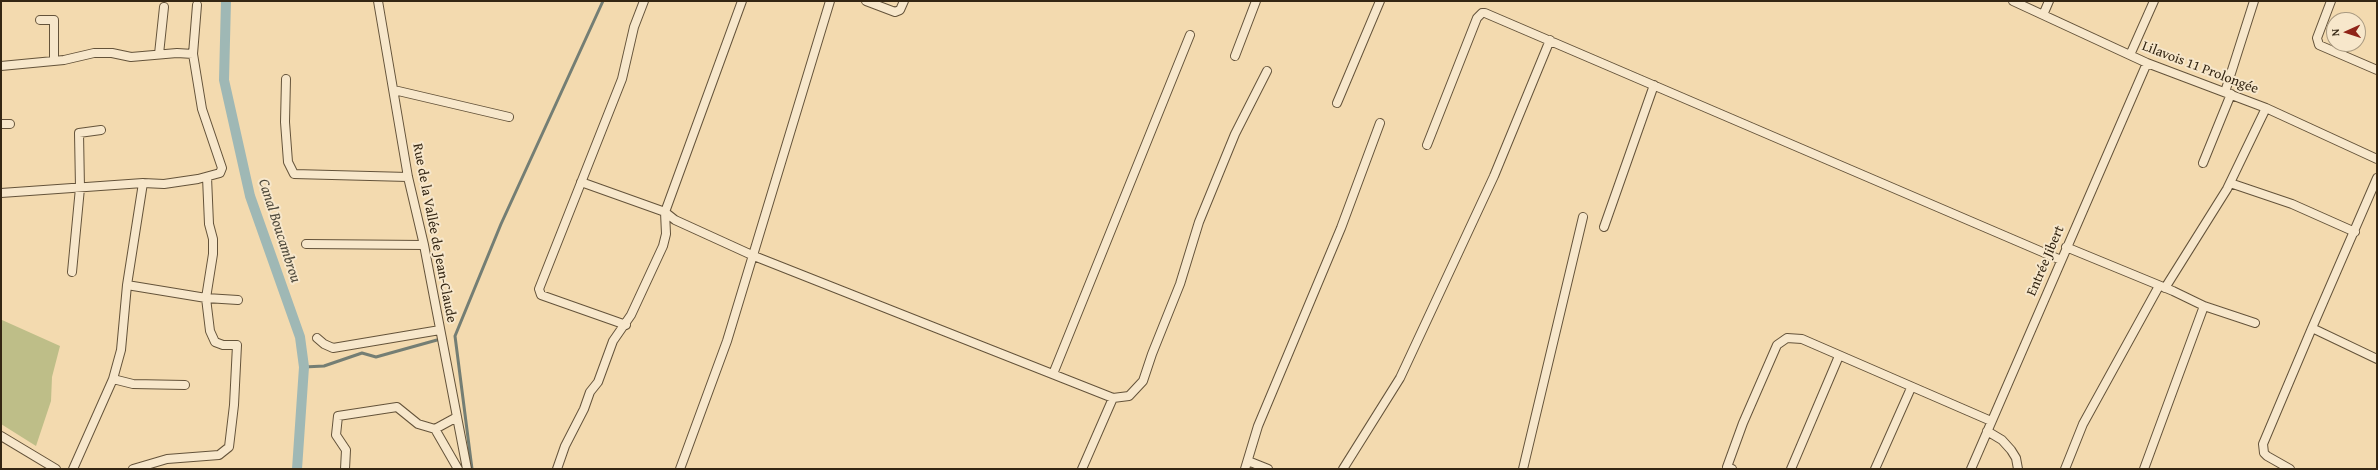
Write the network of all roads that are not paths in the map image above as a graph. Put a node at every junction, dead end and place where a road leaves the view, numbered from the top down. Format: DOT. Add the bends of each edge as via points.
graph roads {
  1 [pos="378,1"];
  2 [pos="644,1"];
  3 [pos="742,1"];
  4 [pos="830,1"];
  5 [pos="866,1"];
  6 [pos="904,1"];
  7 [pos="1256,1"];
  8 [pos="1380,1"];
  9 [pos="2013,1"];
  10 [pos="2049,1"];
  11 [pos="2154,1"];
  12 [pos="2254,1"];
  13 [pos="2331,1"];
  14 [pos="197,5"];
  15 [pos="164,7"];
  16 [pos="2043,15"];
  17 [pos="40,20"];
  18 [pos="1190,35"];
  19 [pos="1550,40"];
  20 [pos="159,54"];
  21 [pos="193,54"];
  22 [pos="2130,55"];
  23 [pos="1235,56"];
  24 [pos="54,61"];
  25 [pos="2147,63"];
  26 [pos="1,66"];
  27 [pos="2377,70"];
  28 [pos="1267,71"];
  29 [pos="286,79"];
  30 [pos="1654,85"];
  31 [pos="394,90"];
  32 [pos="2228,93"];
  33 [pos="1337,103"];
  34 [pos="2266,108"];
  35 [pos="509,117"];
  36 [pos="1380,123"];
  37 [pos="1,124"];
  38 [pos="10,124"];
  39 [pos="102,130"];
  40 [pos="1427,145"];
  41 [pos="2377,159"];
  42 [pos="2203,163"];
  43 [pos="207,177"];
  44 [pos="408,177"];
  45 [pos="2377,178"];
  46 [pos="581,182"];
  47 [pos="143,183"];
  48 [pos="2230,183"];
  49 [pos="80,188"];
  50 [pos="1,193"];
  51 [pos="665,212"];
  52 [pos="1583,217"];
  53 [pos="1604,227"];
  54 [pos="2355,232"];
  55 [pos="306,244"];
  56 [pos="424,245"];
  57 [pos="2066,247"];
  58 [pos="754,256"];
  59 [pos="2061,260"];
  60 [pos="72,272"];
  61 [pos="127,285"];
  62 [pos="2162,287"];
  63 [pos="206,298"];
  64 [pos="238,300"];
  65 [pos="2204,306"];
  66 [pos="2255,323"];
  67 [pos="626,325"];
  68 [pos="2312,328"];
  69 [pos="440,330"];
  70 [pos="317,338"];
  71 [pos="1838,356"];
  72 [pos="2377,359"];
  73 [pos="1053,374"];
  74 [pos="113,379"];
  75 [pos="185,385"];
  76 [pos="1911,388"];
  77 [pos="1113,398"];
  78 [pos="457,417"];
  79 [pos="1992,422"];
  80 [pos="435,429"];
  81 [pos="1987,432"];
  82 [pos="1,436"];
  83 [pos="1248,461"];
  84 [pos="1729,468"];
  85 [pos="56,469"];
  86 [pos="73,469"];
  87 [pos="133,469"];
  88 [pos="345,469"];
  89 [pos="458,469"];
  90 [pos="467,469"];
  91 [pos="557,469"];
  92 [pos="680,469"];
  93 [pos="1082,469"];
  94 [pos="1244,469"];
  95 [pos="1268,469"];
  96 [pos="1343,469"];
  97 [pos="1524,469"];
  98 [pos="1791,469"];
  99 [pos="1875,469"];
  100 [pos="1971,469"];
  101 [pos="2018,469"];
  102 [pos="2065,469"];
  103 [pos="2144,469"];
  104 [pos="2290,469"];
  1 -- 31 [label="street, Rue de la Vallée de Jean-Claude"];
  2 -- 46 [label="street" via="634,27 622,79"];
  3 -- 51 [label="street"];
  4 -- 58 [label="street"];
  5 -- 6 [label="street" via="895,12 900,10"];
  7 -- 23 [label="street"];
  8 -- 33 [label="street"];
  9 -- 16 [label="street, Lilavois 11 Prolongée"];
  10 -- 16 [label="street"];
  11 -- 22 [label="street"];
  12 -- 32 [label="street"];
  13 -- 27 [label="street" via="2317,38 2319,45"];
  14 -- 21 [label="street"];
  15 -- 20 [label="street"];
  16 -- 22 [label="street, Lilavois 11 Prolongée"];
  17 -- 24 [label="street" via="54,20"];
  18 -- 73 [label="street"];
  19 -- 30 [label="street"];
  19 -- 40 [label="street" via="1490,14 1479,14"];
  19 -- 96 [label="street" via="1494,176 1400,378"];
  20 -- 21 [label="street"];
  20 -- 24 [label="street" via="131,56 94,53"];
  21 -- 43 [label="street" via="202,109 222,168 220,173"];
  22 -- 25 [label="street, Lilavois 11 Prolongée"];
  24 -- 26 [label="street"];
  25 -- 32 [label="street, Lilavois 11 Prolongée"];
  25 -- 57 [label="street, Entrée Jibert"];
  28 -- 77 [label="street" via="1235,134 1199,222 1180,284 1143,381 1129,396"];
  29 -- 44 [label="street" via="285,122 288,162 294,174"];
  30 -- 53 [label="street"];
  30 -- 59 [label="street"];
  31 -- 35 [label="street"];
  31 -- 44 [label="street, Rue de la Vallée de Jean-Claude"];
  32 -- 34 [label="street, Lilavois 11 Prolongée"];
  32 -- 42 [label="street"];
  34 -- 41 [label="street, Lilavois 11 Prolongée"];
  34 -- 48 [label="street"];
  36 -- 83 [label="street" via="1341,228 1258,426"];
  37 -- 38 [label="street"];
  39 -- 49 [label="street" via="79,133"];
  43 -- 47 [label="street" via="164,184"];
  43 -- 63 [label="street" via="213,254"];
  44 -- 56 [label="street, Rue de la Vallée de Jean-Claude"];
  45 -- 54 [label="street"];
  46 -- 51 [label="street"];
  46 -- 67 [label="street" via="539,293 582,311"];
  47 -- 49 [label="street"];
  47 -- 61 [label="street"];
  48 -- 54 [label="street" via="2292,204"];
  48 -- 62 [label="street"];
  49 -- 50 [label="street"];
  49 -- 60 [label="street"];
  51 -- 58 [label="street" via="675,220"];
  51 -- 67 [label="street" via="666,234 663,246"];
  52 -- 97 [label="street"];
  54 -- 68 [label="street"];
  55 -- 56 [label="street"];
  56 -- 69 [label="street, Rue de la Vallée de Jean-Claude"];
  57 -- 59 [label="street, Entrée Jibert"];
  57 -- 62 [label="street"];
  58 -- 73 [label="street"];
  58 -- 92 [label="street" via="727,341"];
  59 -- 79 [label="street, Entrée Jibert"];
  61 -- 63 [label="street"];
  61 -- 74 [label="street" via="122,350"];
  62 -- 65 [label="street"];
  62 -- 102 [label="street" via="2083,424"];
  63 -- 64 [label="street"];
  63 -- 87 [label="street" via="212,338 223,345 237,345 234,405 228,447 219,455 167,458"];
  65 -- 66 [label="street"];
  65 -- 103 [label="street"];
  67 -- 91 [label="street" via="613,341 598,382 590,392"];
  68 -- 72 [label="street"];
  68 -- 104 [label="street" via="2263,444 2267,456"];
  69 -- 70 [label="street" via="333,348"];
  69 -- 78 [label="street, Rue de la Vallée de Jean-Claude"];
  71 -- 76 [label="street"];
  71 -- 84 [label="street" via="1802,339 1783,339 1762,381"];
  71 -- 98 [label="street"];
  73 -- 77 [label="street"];
  74 -- 75 [label="street" via="133,384"];
  74 -- 86 [label="street"];
  76 -- 79 [label="street"];
  76 -- 99 [label="street"];
  77 -- 93 [label="street"];
  78 -- 80 [label="street"];
  78 -- 90 [label="street, Rue de la Vallée de Jean-Claude"];
  79 -- 81 [label="street, Entrée Jibert"];
  80 -- 88 [label="street" via="418,424 397,407 338,416 336,435 346,450"];
  80 -- 89 [label="street"];
  81 -- 100 [label="street, Entrée Jibert"];
  81 -- 101 [label="street" via="2002,440 2011,450"];
  82 -- 85 [label="street"];
  83 -- 94 [label="street"];
  83 -- 95 [label="street"];
}
